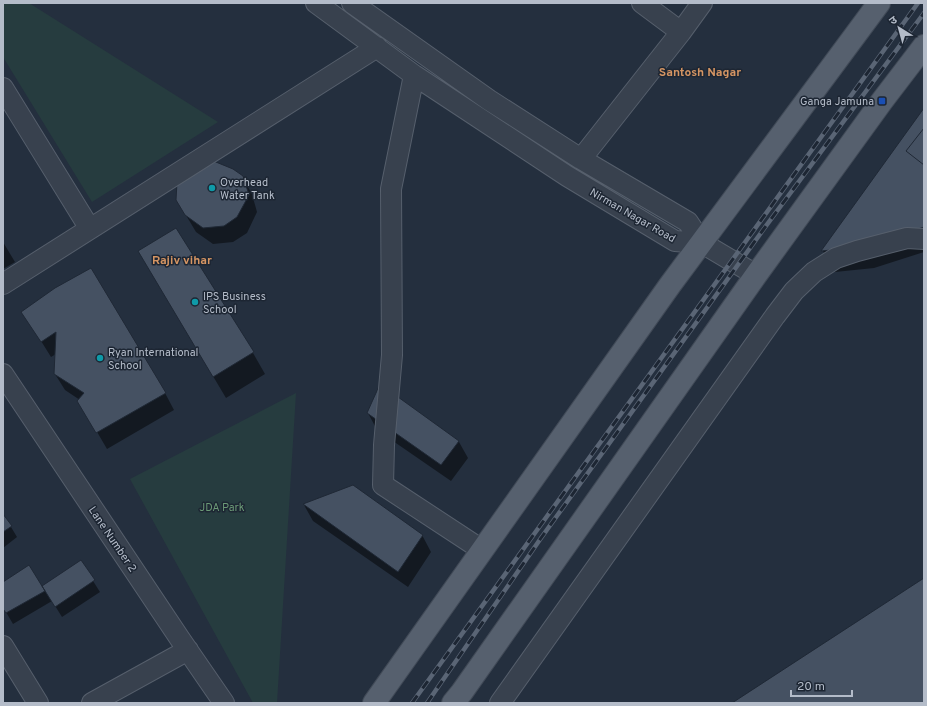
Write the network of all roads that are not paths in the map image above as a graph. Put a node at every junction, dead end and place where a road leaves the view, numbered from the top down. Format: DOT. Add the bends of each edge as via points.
graph roads {
  1 [pos="316,3"];
  2 [pos="352,3"];
  3 [pos="642,3"];
  4 [pos="702,3"];
  5 [pos="879,3"];
  6 [pos="681,32"];
  7 [pos="924,46"];
  8 [pos="377,47"];
  9 [pos="414,75"];
  10 [pos="3,88"];
  11 [pos="581,159"];
  12 [pos="90,229"];
  13 [pos="924,239"];
  14 [pos="702,242"];
  15 [pos="756,275"];
  16 [pos="3,284"];
  17 [pos="3,374"];
  18 [pos="482,550"];
  19 [pos="3,646"];
  20 [pos="188,650"];
  21 [pos="38,703"];
  22 [pos="92,703"];
  23 [pos="224,703"];
  24 [pos="374,703"];
  25 [pos="452,703"];
  26 [pos="500,703"];
  1 -- 8 [label="street, Nirman Nagar Road"];
  2 -- 11 [label="street, Nirman Nagar Road" via="488,100"];
  3 -- 6 [label="street"];
  4 -- 6 [label="street"];
  5 -- 14 [label="main road"];
  6 -- 11 [label="street"];
  7 -- 15 [label="main road"];
  8 -- 9 [label="street, Nirman Nagar Road"];
  8 -- 12 [label="street"];
  9 -- 14 [label="street, Nirman Nagar Road" via="567,176 675,241"];
  9 -- 18 [label="street" via="391,189 392,354 383,485"];
  10 -- 12 [label="street"];
  11 -- 14 [label="street, Nirman Nagar Road" via="688,222"];
  12 -- 16 [label="street"];
  13 -- 26 [label="street" via="907,238 857,250 836,258 814,272 794,291"];
  14 -- 15 [label="street"];
  14 -- 18 [label="main road"];
  15 -- 25 [label="main road"];
  17 -- 20 [label="street, Lane Number 2"];
  18 -- 24 [label="main road"];
  19 -- 21 [label="street"];
  20 -- 22 [label="street"];
  20 -- 23 [label="street, Lane Number 2"];
}
